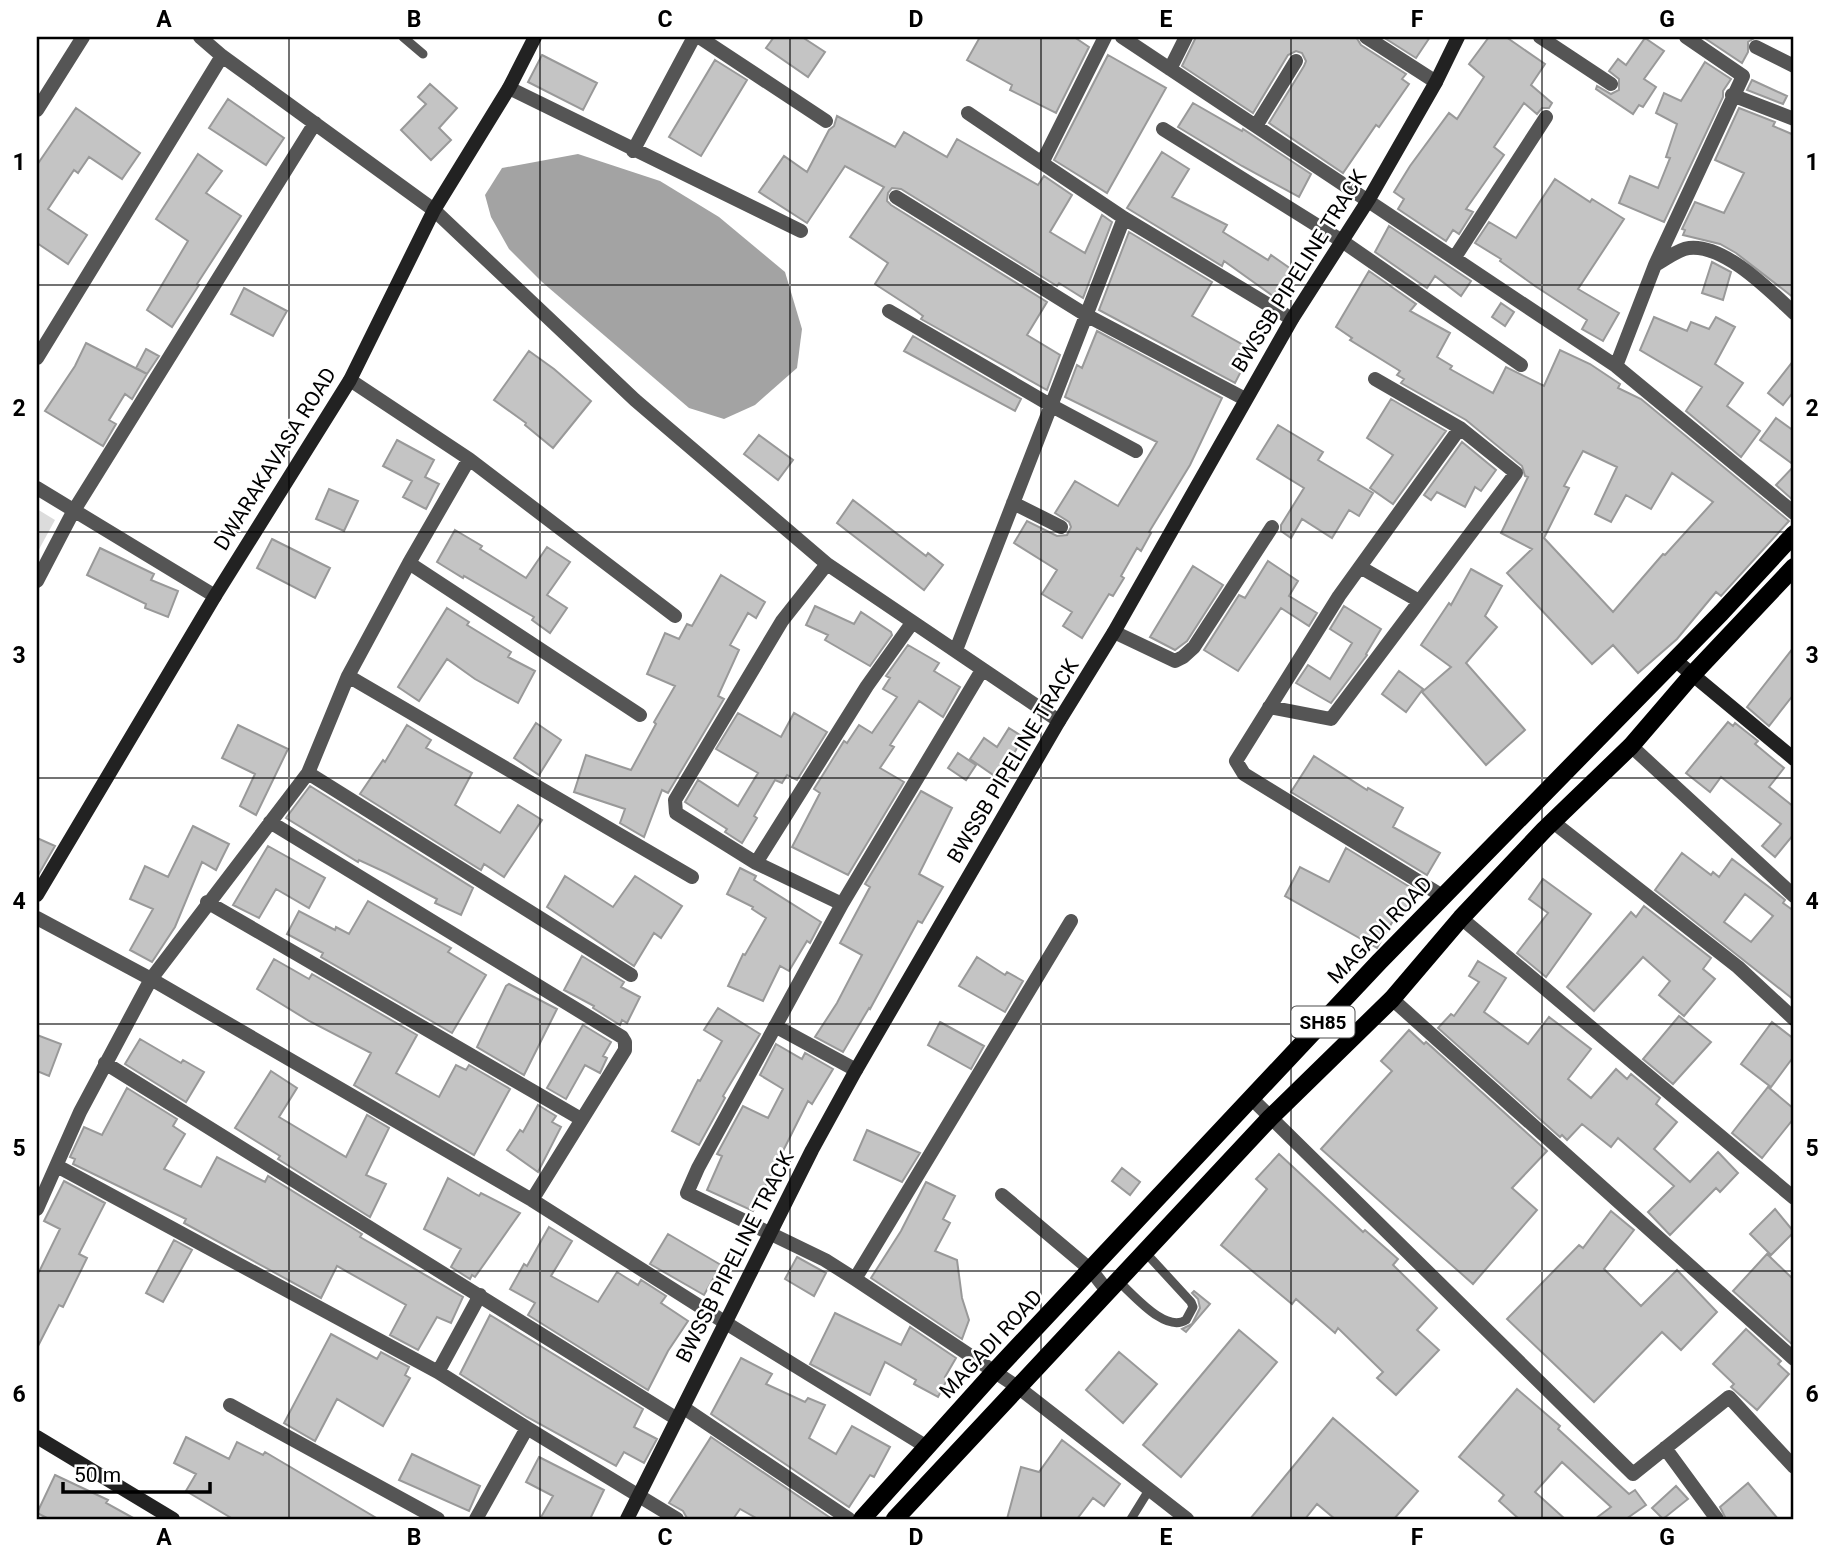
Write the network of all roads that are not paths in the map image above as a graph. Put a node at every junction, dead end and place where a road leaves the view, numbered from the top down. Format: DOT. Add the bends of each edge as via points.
graph roads {
  1 [pos="83,37"];
  2 [pos="200,37"];
  3 [pos="403,37"];
  4 [pos="535,37"];
  5 [pos="696,37"];
  6 [pos="1105,37"];
  7 [pos="1122,37"];
  8 [pos="1186,37"];
  9 [pos="1366,37"];
  10 [pos="1458,37"];
  11 [pos="1540,37"];
  12 [pos="1686,37"];
  13 [pos="1756,47"];
  14 [pos="423,54"];
  15 [pos="222,56"];
  16 [pos="1296,61"];
  17 [pos="1794,65"];
  18 [pos="1170,69"];
  19 [pos="1436,82"];
  20 [pos="1611,84"];
  21 [pos="509,88"];
  22 [pos="1732,95"];
  23 [pos="37,110"];
  24 [pos="968,113"];
  25 [pos="1546,117"];
  26 [pos="1794,119"];
  27 [pos="826,121"];
  28 [pos="314,123"];
  29 [pos="1256,126"];
  30 [pos="1163,129"];
  31 [pos="633,151"];
  32 [pos="1042,163"];
  33 [pos="896,197"];
  34 [pos="1369,200"];
  35 [pos="434,210"];
  36 [pos="1124,218"];
  37 [pos="801,232"];
  38 [pos="1342,241"];
  39 [pos="1455,257"];
  40 [pos="1655,265"];
  41 [pos="889,311"];
  42 [pos="1794,313"];
  43 [pos="1086,315"];
  44 [pos="1293,318"];
  45 [pos="37,358"];
  46 [pos="1521,365"];
  47 [pos="1616,366"];
  48 [pos="1375,379"];
  49 [pos="350,380"];
  50 [pos="1245,399"];
  51 [pos="1052,406"];
  52 [pos="1460,428"];
  53 [pos="1136,451"];
  54 [pos="469,459"];
  55 [pos="37,488"];
  56 [pos="1013,503"];
  57 [pos="73,512"];
  58 [pos="1794,513"];
  59 [pos="1061,527"];
  60 [pos="1272,527"];
  61 [pos="1794,534"];
  62 [pos="409,563"];
  63 [pos="827,564"];
  64 [pos="1360,567"];
  65 [pos="1794,568"];
  66 [pos="37,581"];
  67 [pos="215,596"];
  68 [pos="1419,601"];
  69 [pos="675,616"];
  70 [pos="912,623"];
  71 [pos="1114,632"];
  72 [pos="956,650"];
  73 [pos="1675,660"];
  74 [pos="982,670"];
  75 [pos="1692,675"];
  76 [pos="348,676"];
  77 [pos="1269,707"];
  78 [pos="640,715"];
  79 [pos="1059,721"];
  80 [pos="1631,746"];
  81 [pos="1794,759"];
  82 [pos="308,773"];
  83 [pos="270,822"];
  84 [pos="1553,822"];
  85 [pos="756,863"];
  86 [pos="692,877"];
  87 [pos="37,895"];
  88 [pos="1794,896"];
  89 [pos="1444,897"];
  90 [pos="207,902"];
  91 [pos="842,904"];
  92 [pos="37,918"];
  93 [pos="1461,918"];
  94 [pos="1071,921"];
  95 [pos="631,975"];
  96 [pos="151,979"];
  97 [pos="1392,999"];
  98 [pos="1794,1019"];
  99 [pos="775,1026"];
  100 [pos="105,1063"];
  101 [pos="856,1070"];
  102 [pos="1251,1098"];
  103 [pos="1270,1118"];
  104 [pos="581,1119"];
  105 [pos="57,1166"];
  106 [pos="1002,1195"];
  107 [pos="1794,1198"];
  108 [pos="532,1200"];
  109 [pos="37,1209"];
  110 [pos="770,1233"];
  111 [pos="1145,1252"];
  112 [pos="1091,1270"];
  113 [pos="855,1279"];
  114 [pos="1113,1287"];
  115 [pos="480,1295"];
  116 [pos="726,1324"];
  117 [pos="1794,1359"];
  118 [pos="995,1371"];
  119 [pos="438,1372"];
  120 [pos="1019,1388"];
  121 [pos="230,1405"];
  122 [pos="680,1414"];
  123 [pos="527,1428"];
  124 [pos="37,1437"];
  125 [pos="927,1447"];
  126 [pos="1665,1448"];
  127 [pos="1794,1467"];
  128 [pos="1149,1490"];
  129 [pos="639,1495"];
  130 [pos="173,1519"];
  131 [pos="438,1519"];
  132 [pos="476,1519"];
  133 [pos="627,1519"];
  134 [pos="677,1519"];
  135 [pos="849,1519"];
  136 [pos="862,1519"];
  137 [pos="895,1519"];
  138 [pos="1130,1519"];
  139 [pos="1187,1519"];
  140 [pos="1717,1519"];
  1 -- 23 [label="street"];
  2 -- 15 [label="street"];
  3 -- 14 [label="lane"];
  4 -- 21 [label="street, DWARAKAVASA ROAD"];
  5 -- 27 [label="street"];
  5 -- 31 [label="street"];
  6 -- 32 [label="street"];
  7 -- 18 [label="street"];
  8 -- 18 [label="street"];
  9 -- 19 [label="street"];
  10 -- 19 [label="street, BWSSB PIPELINE TRACK"];
  11 -- 20 [label="street"];
  12 -- 22 [label="street" via="1743,76"];
  13 -- 17 [label="street"];
  15 -- 28 [label="street"];
  15 -- 45 [label="street"];
  16 -- 29 [label="street"];
  18 -- 29 [label="street"];
  19 -- 34 [label="street, BWSSB PIPELINE TRACK"];
  21 -- 31 [label="street"];
  21 -- 35 [label="street, DWARAKAVASA ROAD"];
  22 -- 26 [label="street"];
  22 -- 40 [label="street"];
  24 -- 32 [label="street"];
  25 -- 39 [label="street"];
  28 -- 35 [label="street"];
  28 -- 57 [label="street"];
  29 -- 34 [label="street"];
  30 -- 38 [label="street"];
  31 -- 37 [label="street"];
  32 -- 36 [label="street"];
  33 -- 43 [label="street"];
  34 -- 38 [label="street, BWSSB PIPELINE TRACK"];
  34 -- 39 [label="street"];
  35 -- 49 [label="street, DWARAKAVASA ROAD"];
  35 -- 63 [label="street" via="635,400"];
  36 -- 43 [label="street"];
  36 -- 44 [label="street"];
  38 -- 44 [label="street, BWSSB PIPELINE TRACK"];
  38 -- 46 [label="street"];
  39 -- 47 [label="street"];
  40 -- 42 [label="street" via="1687,247 1701,248 1721,255 1756,279"];
  40 -- 47 [label="street"];
  41 -- 51 [label="street"];
  43 -- 50 [label="street"];
  43 -- 51 [label="street"];
  44 -- 50 [label="street, BWSSB PIPELINE TRACK"];
  47 -- 58 [label="street"];
  48 -- 52 [label="street"];
  49 -- 54 [label="street"];
  49 -- 67 [label="street, DWARAKAVASA ROAD"];
  50 -- 71 [label="street, BWSSB PIPELINE TRACK"];
  51 -- 53 [label="street"];
  51 -- 56 [label="street"];
  52 -- 64 [label="street"];
  52 -- 68 [label="street" via="1516,473"];
  54 -- 62 [label="street"];
  54 -- 69 [label="street"];
  55 -- 57 [label="street"];
  56 -- 59 [label="street"];
  56 -- 72 [label="street"];
  57 -- 66 [label="street"];
  57 -- 67 [label="street"];
  60 -- 71 [label="street" via="1183,657 1175,661"];
  61 -- 73 [label="main road, MAGADI ROAD / SH85"];
  62 -- 76 [label="street"];
  62 -- 78 [label="street"];
  63 -- 70 [label="street"];
  63 -- 85 [label="street" via="782,621 675,800 676,813"];
  64 -- 68 [label="street"];
  64 -- 77 [label="street"];
  65 -- 75 [label="main road, SH85"];
  67 -- 87 [label="street, DWARAKAVASA ROAD"];
  68 -- 77 [label="street" via="1331,719"];
  70 -- 72 [label="street"];
  70 -- 85 [label="street"];
  71 -- 79 [label="street, BWSSB PIPELINE TRACK"];
  72 -- 74 [label="street"];
  73 -- 75 [label="street"];
  73 -- 89 [label="main road, MAGADI ROAD / SH85"];
  74 -- 79 [label="street"];
  74 -- 91 [label="street"];
  75 -- 80 [label="main road, SH85"];
  75 -- 81 [label="street"];
  76 -- 82 [label="street"];
  76 -- 86 [label="street"];
  77 -- 89 [label="street" via="1236,761 1244,774"];
  79 -- 101 [label="street, BWSSB PIPELINE TRACK"];
  80 -- 84 [label="main road, SH85"];
  80 -- 88 [label="street"];
  82 -- 83 [label="street"];
  82 -- 95 [label="street"];
  83 -- 90 [label="street"];
  83 -- 104 [label="street" via="622,1037 625,1050"];
  84 -- 93 [label="main road, SH85"];
  84 -- 98 [label="street" via="1738,967"];
  85 -- 91 [label="street"];
  89 -- 102 [label="main road, MAGADI ROAD / SH85"];
  90 -- 96 [label="street"];
  90 -- 104 [label="street"];
  91 -- 99 [label="street"];
  92 -- 96 [label="street"];
  93 -- 97 [label="main road, SH85"];
  93 -- 107 [label="street"];
  94 -- 113 [label="street"];
  96 -- 100 [label="street"];
  96 -- 108 [label="street"];
  97 -- 103 [label="main road, SH85"];
  97 -- 117 [label="street"];
  99 -- 101 [label="street"];
  99 -- 110 [label="street" via="687,1193"];
  100 -- 105 [label="street"];
  100 -- 115 [label="street"];
  101 -- 110 [label="street, BWSSB PIPELINE TRACK"];
  102 -- 103 [label="street"];
  102 -- 112 [label="main road, MAGADI ROAD / SH85"];
  103 -- 111 [label="main road, SH85"];
  103 -- 126 [label="street" via="1633,1474"];
  104 -- 108 [label="street"];
  105 -- 109 [label="street"];
  105 -- 119 [label="street"];
  106 -- 112 [label="street"];
  108 -- 116 [label="street"];
  110 -- 113 [label="street"];
  110 -- 116 [label="street, BWSSB PIPELINE TRACK"];
  111 -- 114 [label="main road, SH85"];
  111 -- 114 [label="lane" via="1191,1302 1186,1320 1180,1324 1163,1320"];
  112 -- 114 [label="street"];
  112 -- 118 [label="main road, MAGADI ROAD / SH85"];
  113 -- 118 [label="street"];
  114 -- 120 [label="main road, SH85"];
  115 -- 119 [label="street"];
  115 -- 122 [label="street"];
  116 -- 122 [label="street, BWSSB PIPELINE TRACK"];
  116 -- 125 [label="street"];
  118 -- 120 [label="street"];
  118 -- 125 [label="main road, MAGADI ROAD / SH85"];
  119 -- 123 [label="street"];
  120 -- 128 [label="street"];
  120 -- 137 [label="main road, SH85"];
  121 -- 131 [label="street"];
  122 -- 129 [label="street, BWSSB PIPELINE TRACK"];
  122 -- 135 [label="street"];
  123 -- 129 [label="street"];
  123 -- 132 [label="street"];
  124 -- 130 [label="street"];
  125 -- 136 [label="main road, MAGADI ROAD / SH85"];
  126 -- 127 [label="street" via="1730,1397"];
  126 -- 140 [label="street"];
  128 -- 138 [label="lane"];
  128 -- 139 [label="street"];
  129 -- 133 [label="street, BWSSB PIPELINE TRACK"];
  129 -- 134 [label="street"];
}
